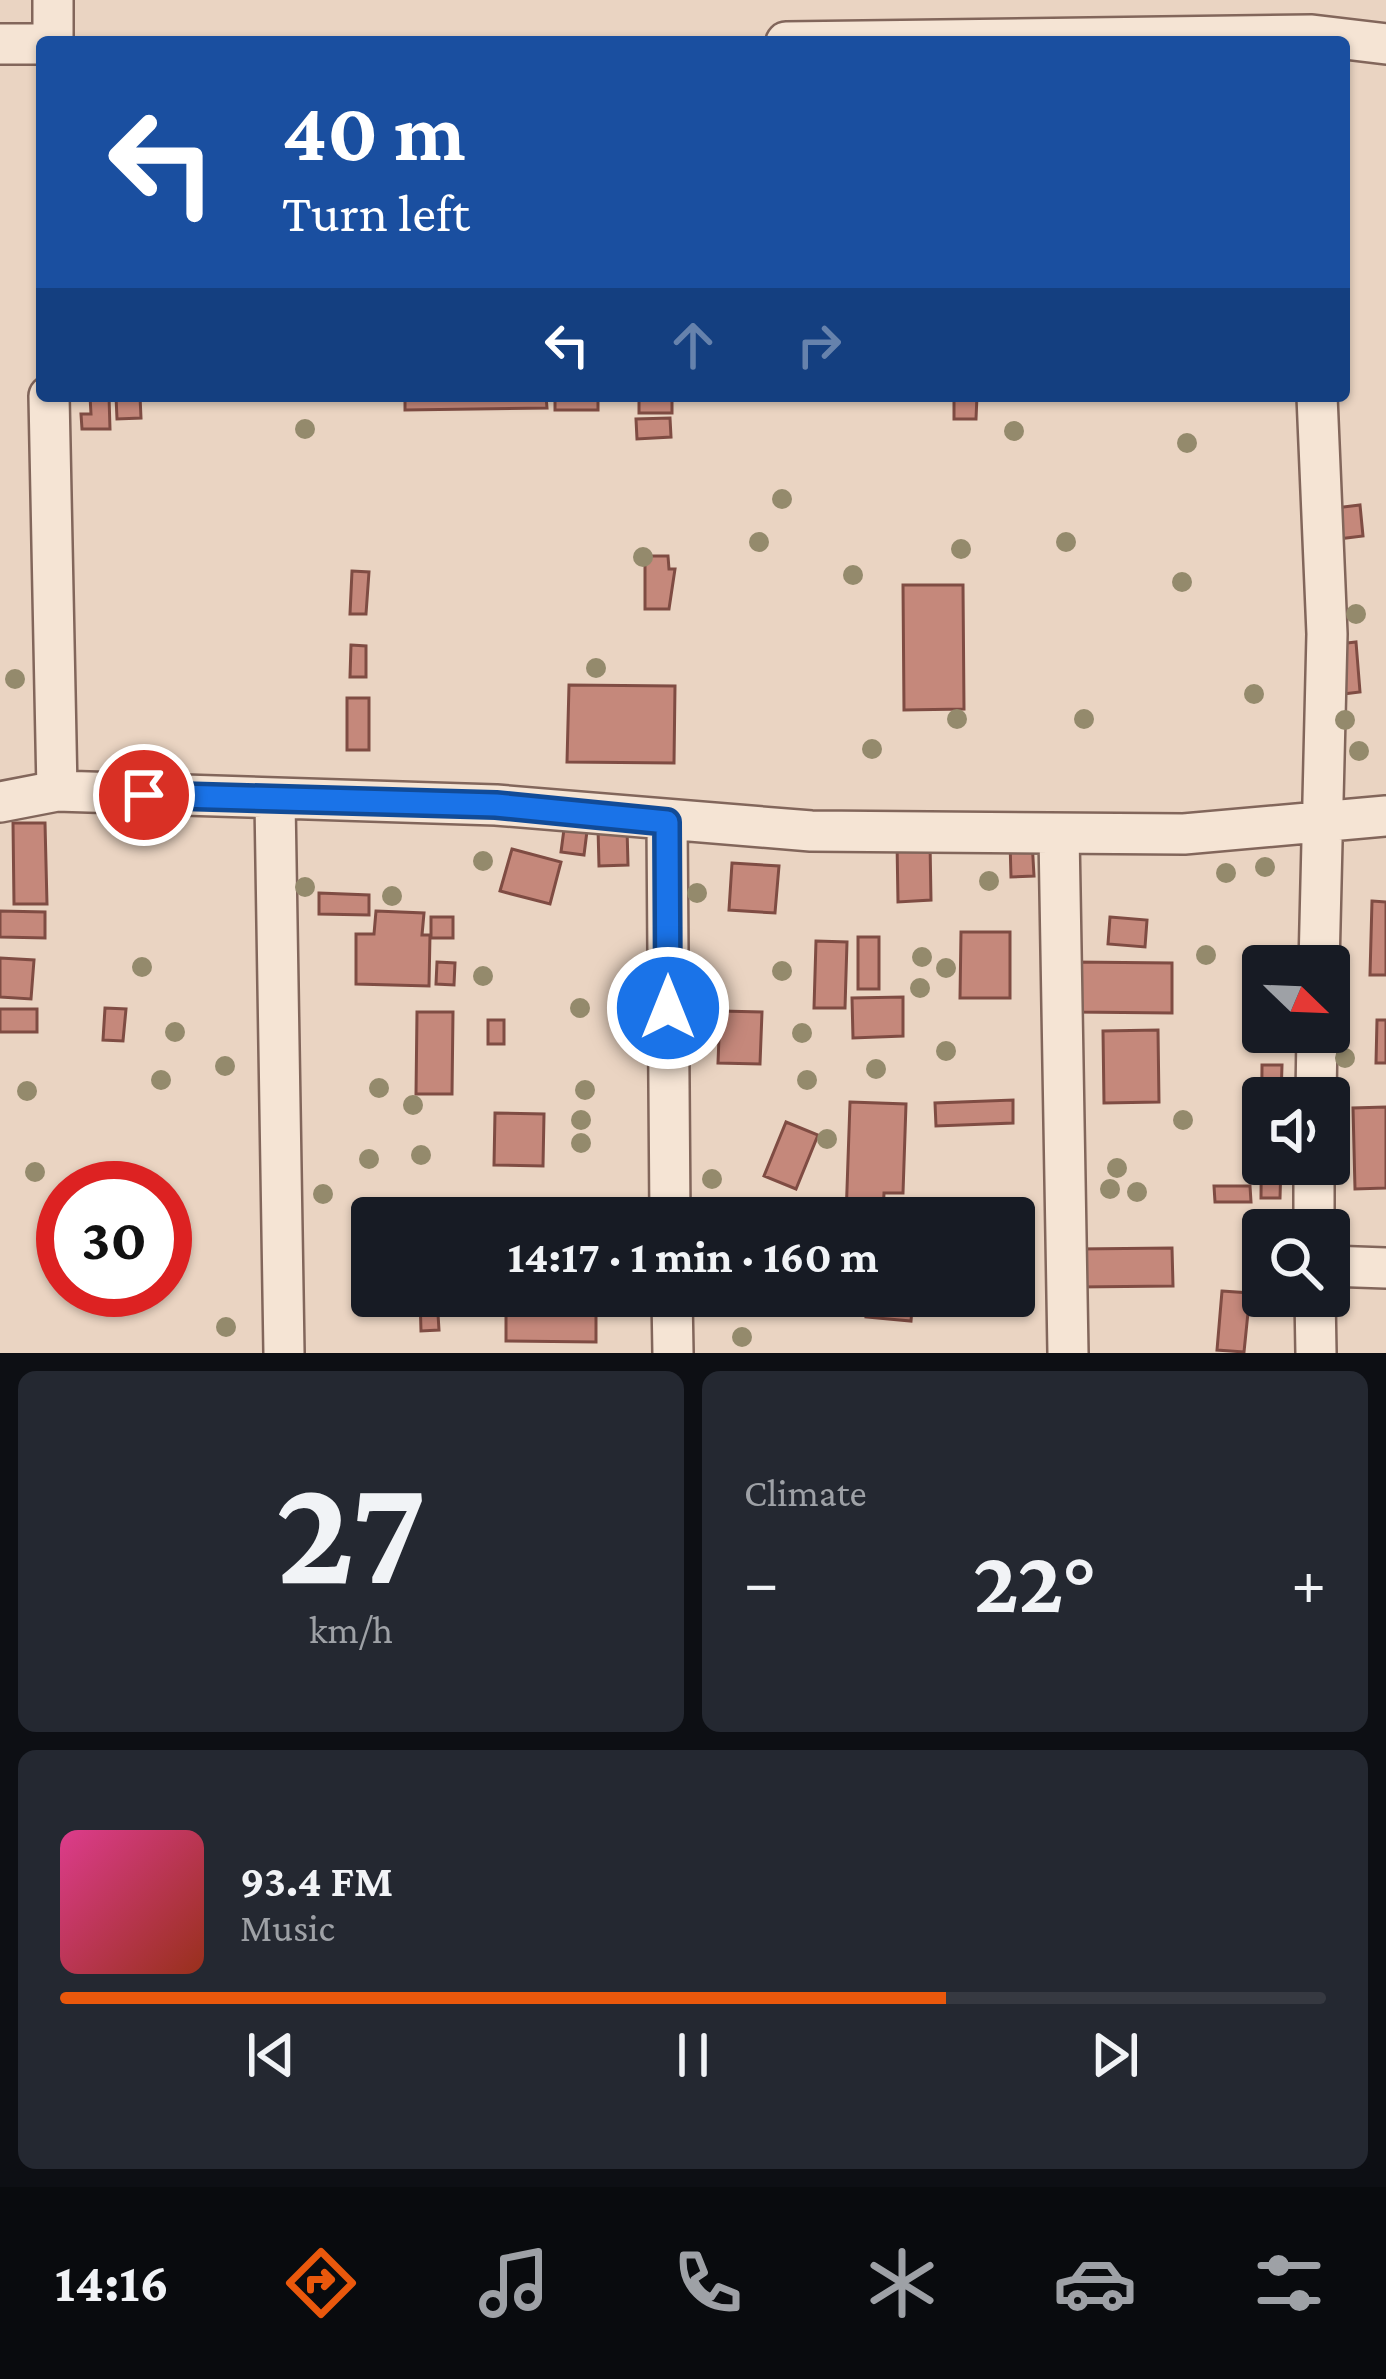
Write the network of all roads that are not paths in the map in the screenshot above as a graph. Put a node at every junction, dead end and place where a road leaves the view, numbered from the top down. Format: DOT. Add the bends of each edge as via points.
graph roads {
  1 [pos="53,0"];
  2 [pos="1312,26"];
  3 [pos="52,36"];
  4 [pos="983,36"];
  5 [pos="0,44"];
  6 [pos="36,44"];
  7 [pos="1386,44"];
  8 [pos="49,402"];
  9 [pos="1317,402"];
  10 [pos="57,791"];
  11 [pos="275,801"];
  12 [pos="0,802"];
  13 [pos="1386,816"];
  14 [pos="667,822"];
  15 [pos="1324,825"];
  16 [pos="1059,834"];
  17 [pos="1320,945"];
  18 [pos="670,1197"];
  19 [pos="1350,1267"];
  20 [pos="1386,1268"];
  21 [pos="672,1317"];
  22 [pos="1315,1317"];
  23 [pos="284,1353"];
  24 [pos="673,1353"];
  25 [pos="1068,1353"];
  26 [pos="1316,1353"];
  1 -- 3 [label="street"];
  2 -- 4 [label="street"];
  2 -- 7 [label="street"];
  5 -- 6 [label="street"];
  8 -- 10 [label="street"];
  9 -- 15 [label="street" via="1327,634"];
  10 -- 11 [label="street"];
  10 -- 12 [label="street"];
  11 -- 14 [label="street" via="496,805"];
  11 -- 23 [label="street"];
  13 -- 15 [label="street"];
  14 -- 16 [label="street"];
  14 -- 18 [label="street"];
  15 -- 16 [label="street"];
  15 -- 17 [label="street"];
  16 -- 25 [label="street"];
  19 -- 20 [label="street"];
  21 -- 24 [label="street"];
  22 -- 26 [label="street"];
}
